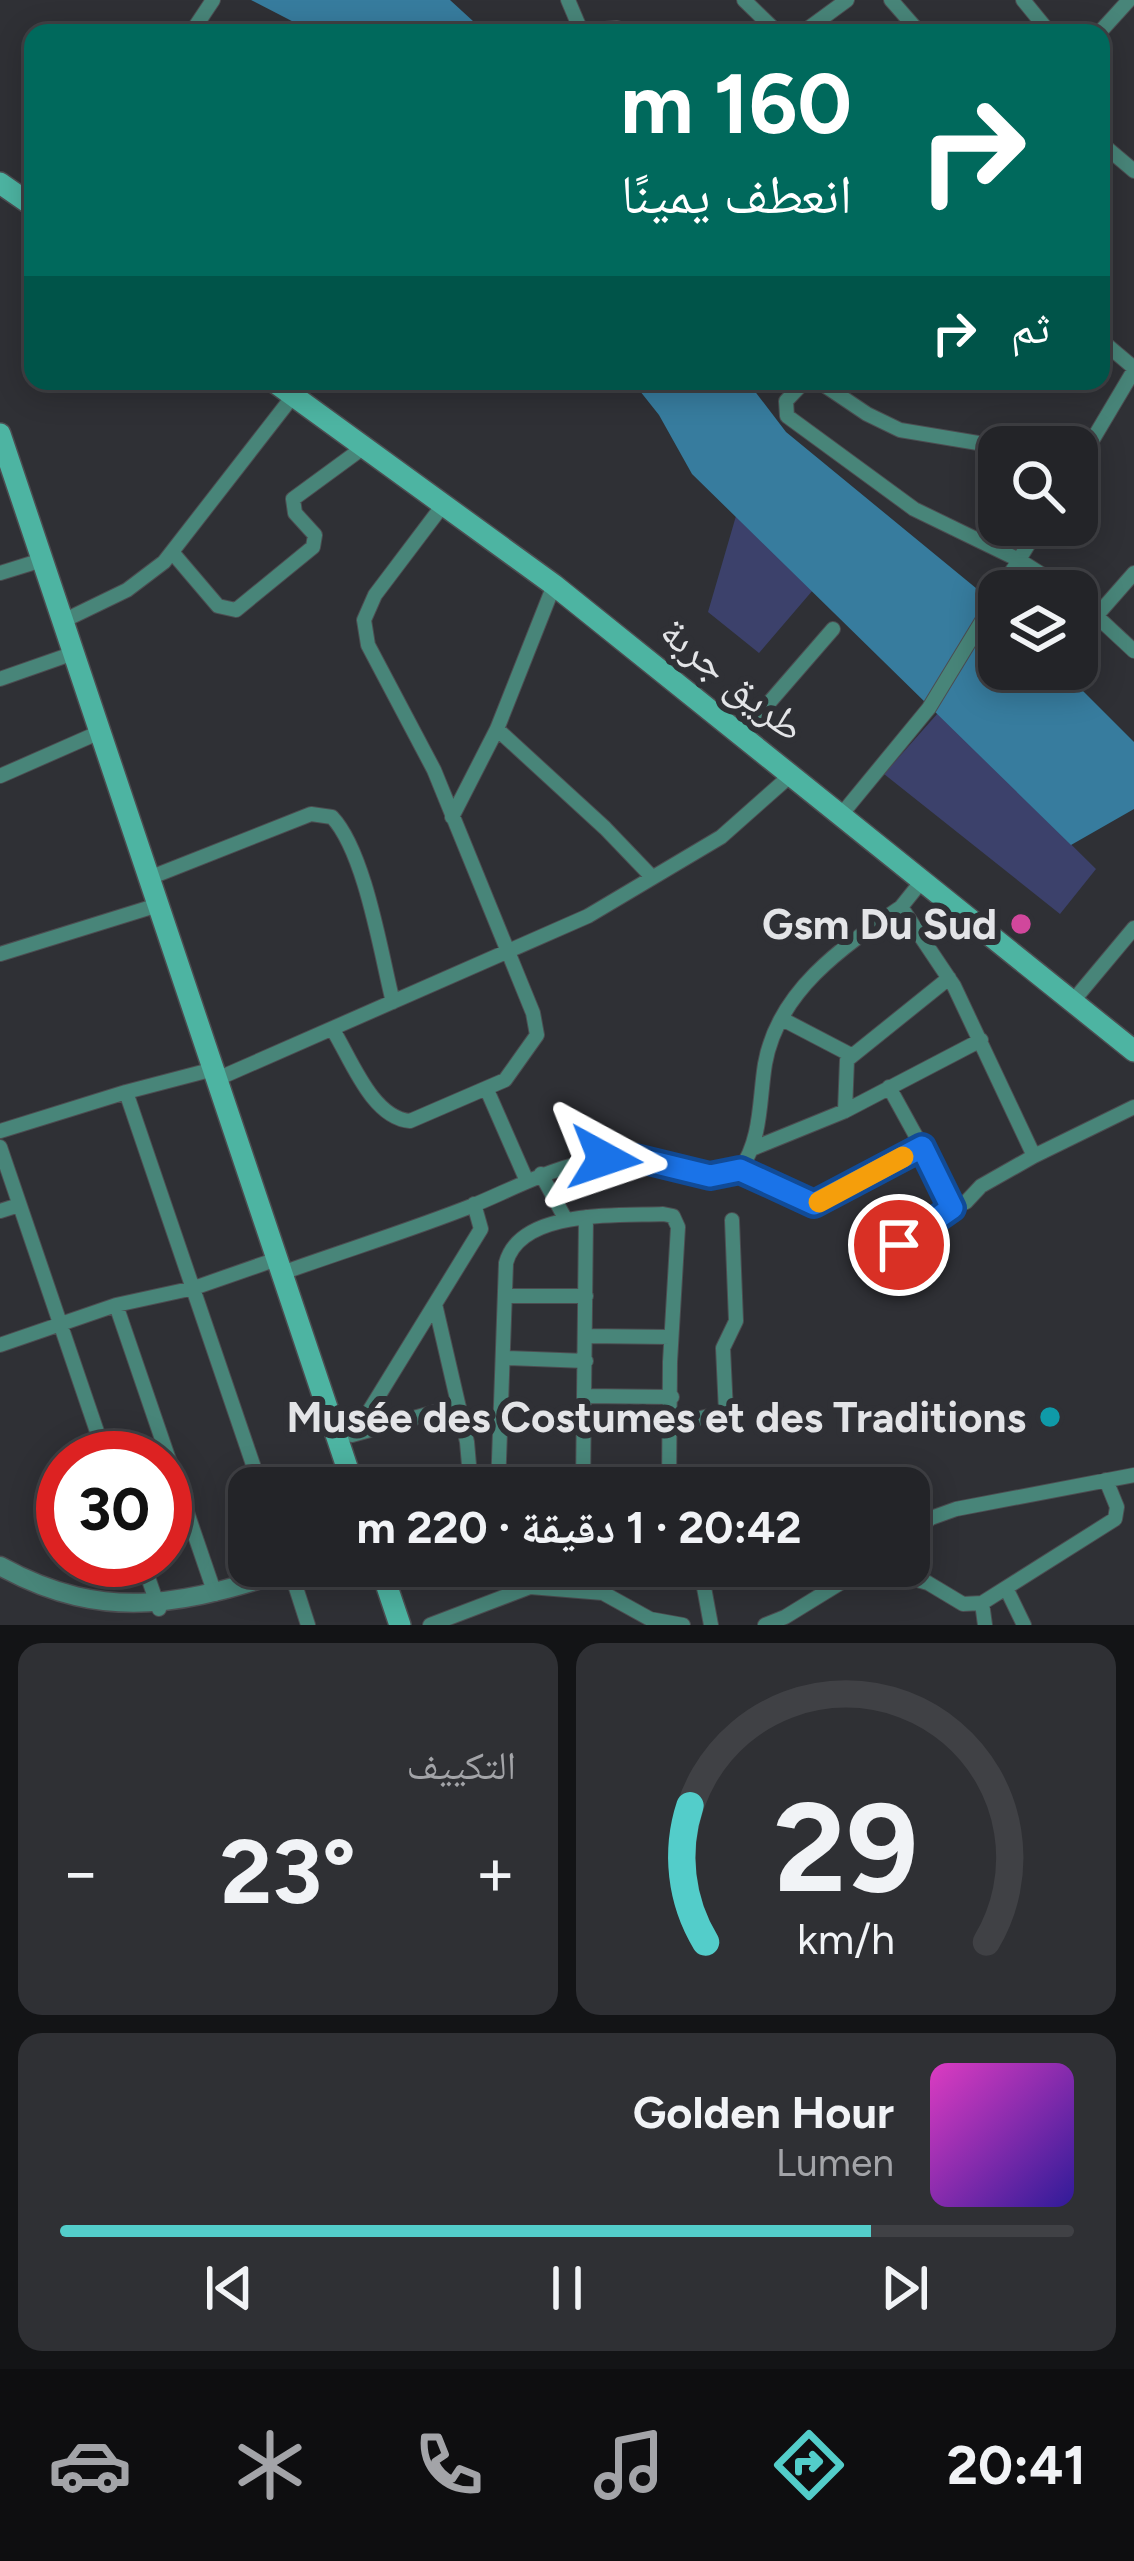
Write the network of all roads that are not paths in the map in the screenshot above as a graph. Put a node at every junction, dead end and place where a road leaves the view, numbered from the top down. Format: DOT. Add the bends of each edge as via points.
graph roads {
  1 [pos="744,0"];
  2 [pos="847,0"];
  3 [pos="891,0"];
  4 [pos="1023,0"];
  5 [pos="1130,0"];
  6 [pos="769,24"];
  7 [pos="814,24"];
  8 [pos="912,24"];
  9 [pos="1043,24"];
  10 [pos="1107,24"];
  11 [pos="1110,151"];
  12 [pos="1134,171"];
  13 [pos="1134,343"];
  14 [pos="1110,348"];
  15 [pos="1121,357"];
  16 [pos="1134,369"];
  17 [pos="281,390"];
  18 [pos="289,390"];
  19 [pos="796,390"];
  20 [pos="831,390"];
  21 [pos="1098,429"];
  22 [pos="978,443"];
  23 [pos="2,447"];
  24 [pos="364,448"];
  25 [pos="443,505"];
  26 [pos="1027,546"];
  27 [pos="172,552"];
  28 [pos="42,560"];
  29 [pos="1019,560"];
  30 [pos="1013,570"];
  31 [pos="1035,570"];
  32 [pos="0,573"];
  33 [pos="1134,573"];
  34 [pos="554,586"];
  35 [pos="1098,614"];
  36 [pos="63,621"];
  37 [pos="978,627"];
  38 [pos="833,629"];
  39 [pos="1134,651"];
  40 [pos="74,653"];
  41 [pos="0,679"];
  42 [pos="497,729"];
  43 [pos="100,732"];
  44 [pos="741,735"];
  45 [pos="791,775"];
  46 [pos="0,776"];
  47 [pos="842,815"];
  48 [pos="452,817"];
  49 [pos="652,877"];
  50 [pos="149,878"];
  51 [pos="921,882"];
  52 [pos="158,905"];
  53 [pos="901,907"];
  54 [pos="1134,928"];
  55 [pos="508,950"];
  56 [pos="0,953"];
  57 [pos="949,978"];
  58 [pos="1073,1001"];
  59 [pos="392,1002"];
  60 [pos="782,1019"];
  61 [pos="333,1030"];
  62 [pos="981,1040"];
  63 [pos="1134,1051"];
  64 [pos="851,1055"];
  65 [pos="215,1074"];
  66 [pos="889,1087"];
  67 [pos="487,1090"];
  68 [pos="126,1091"];
  69 [pos="1134,1107"];
  70 [pos="845,1111"];
  71 [pos="0,1131"];
  72 [pos="0,1147"];
  73 [pos="922,1147"];
  74 [pos="754,1148"];
  75 [pos="1034,1156"];
  76 [pos="740,1170"];
  77 [pos="533,1177"];
  78 [pos="474,1204"];
  79 [pos="19,1205"];
  80 [pos="952,1208"];
  81 [pos="0,1211"];
  82 [pos="586,1217"];
  83 [pos="566,1220"];
  84 [pos="732,1220"];
  85 [pos="899,1245"];
  86 [pos="280,1266"];
  87 [pos="194,1288"];
  88 [pos="506,1296"];
  89 [pos="586,1296"];
  90 [pos="435,1304"];
  91 [pos="116,1305"];
  92 [pos="59,1325"];
  93 [pos="586,1336"];
  94 [pos="671,1336"];
  95 [pos="0,1345"];
  96 [pos="505,1358"];
  97 [pos="586,1361"];
  98 [pos="585,1396"];
  99 [pos="672,1397"];
  100 [pos="457,1406"];
  101 [pos="671,1425"];
  102 [pos="96,1431"];
  103 [pos="346,1437"];
  104 [pos="254,1467"];
  105 [pos="351,1467"];
  106 [pos="470,1467"];
  107 [pos="499,1467"];
  108 [pos="583,1467"];
  109 [pos="670,1467"];
  110 [pos="1134,1475"];
  111 [pos="1106,1480"];
  112 [pos="930,1519"];
  113 [pos="0,1566"];
  114 [pos="930,1584"];
  115 [pos="151,1587"];
  116 [pos="235,1587"];
  117 [pos="298,1587"];
  118 [pos="390,1587"];
  119 [pos="530,1587"];
  120 [pos="604,1587"];
  121 [pos="704,1587"];
  122 [pos="832,1587"];
  123 [pos="1007,1590"];
  124 [pos="603,1593"];
  125 [pos="215,1594"];
  126 [pos="982,1603"];
  127 [pos="159,1609"];
  128 [pos="631,1611"];
  129 [pos="653,1622"];
  130 [pos="308,1625"];
  131 [pos="400,1625"];
  132 [pos="430,1625"];
  133 [pos="618,1625"];
  134 [pos="683,1625"];
  135 [pos="711,1625"];
  136 [pos="765,1625"];
  137 [pos="985,1625"];
  138 [pos="1024,1625"];
  1 -- 6 [label="street"];
  2 -- 7 [label="street"];
  3 -- 8 [label="street"];
  4 -- 9 [label="street"];
  5 -- 10 [label="street"];
  11 -- 12 [label="street"];
  13 -- 15 [label="street"];
  14 -- 15 [label="street"];
  15 -- 16 [label="street"];
  16 -- 21 [label="street"];
  17 -- 27 [label="street"];
  18 -- 24 [label="main road, طريق جربة"];
  19 -- 29 [label="street" via="786,401 787,416 914,509"];
  20 -- 22 [label="street" via="900,430"];
  23 -- 28 [label="main road"];
  24 -- 25 [label="main road, طريق جربة"];
  24 -- 27 [label="street" via="293,499 295,514 315,535 313,547 236,610 218,606"];
  25 -- 34 [label="main road, طريق جربة"];
  25 -- 48 [label="street" via="364,620 368,645"];
  26 -- 29 [label="street"];
  27 -- 36 [label="street" via="127,590"];
  28 -- 32 [label="street"];
  28 -- 36 [label="main road"];
  29 -- 30 [label="street"];
  29 -- 31 [label="street"];
  33 -- 35 [label="street"];
  34 -- 42 [label="street"];
  34 -- 44 [label="main road, طريق جربة"];
  35 -- 39 [label="street"];
  36 -- 40 [label="main road"];
  37 -- 47 [label="street" via="928,707"];
  38 -- 44 [label="street"];
  40 -- 41 [label="street"];
  40 -- 43 [label="main road"];
  42 -- 48 [label="street"];
  42 -- 49 [label="street"];
  43 -- 46 [label="street"];
  43 -- 50 [label="main road"];
  44 -- 45 [label="main road, طريق جربة"];
  45 -- 47 [label="main road, طريق جربة"];
  45 -- 49 [label="street" via="721,837"];
  47 -- 51 [label="main road, طريق جربة"];
  48 -- 55 [label="street"];
  49 -- 55 [label="street"];
  50 -- 52 [label="main road"];
  50 -- 59 [label="street" via="289,822 332,817 367,896"];
  51 -- 53 [label="street"];
  51 -- 58 [label="main road, طريق جربة"];
  52 -- 56 [label="street"];
  52 -- 65 [label="main road"];
  53 -- 57 [label="street"];
  53 -- 60 [label="street" via="825,964"];
  54 -- 58 [label="street"];
  55 -- 59 [label="street"];
  55 -- 67 [label="street" via="537,1035 514,1072"];
  57 -- 62 [label="street"];
  57 -- 64 [label="street"];
  58 -- 63 [label="main road, طريق جربة"];
  59 -- 61 [label="street"];
  60 -- 64 [label="street"];
  60 -- 74 [label="street" via="766,1058"];
  61 -- 65 [label="street"];
  61 -- 67 [label="street" via="376,1102 399,1120"];
  62 -- 66 [label="street"];
  62 -- 75 [label="street"];
  64 -- 70 [label="street"];
  65 -- 68 [label="street"];
  65 -- 86 [label="main road"];
  66 -- 70 [label="street"];
  66 -- 73 [label="street"];
  67 -- 77 [label="street"];
  68 -- 71 [label="street"];
  68 -- 87 [label="street"];
  69 -- 75 [label="street"];
  70 -- 74 [label="street"];
  72 -- 79 [label="street"];
  73 -- 76 [label="street" via="814,1204"];
  73 -- 80 [label="street"];
  74 -- 76 [label="street"];
  75 -- 80 [label="street"];
  76 -- 77 [label="street" via="710,1176 624,1157"];
  77 -- 78 [label="street"];
  77 -- 83 [label="street"];
  78 -- 86 [label="street"];
  78 -- 90 [label="street" via="481,1229"];
  79 -- 81 [label="street"];
  79 -- 92 [label="street"];
  80 -- 85 [label="street"];
  82 -- 83 [label="street"];
  82 -- 89 [label="street"];
  82 -- 94 [label="street" via="676,1220"];
  83 -- 88 [label="street" via="513,1246"];
  84 -- 101 [label="street" via="736,1322 723,1348 726,1412"];
  86 -- 87 [label="street"];
  86 -- 103 [label="main road"];
  87 -- 91 [label="street"];
  87 -- 104 [label="street"];
  88 -- 89 [label="street"];
  88 -- 96 [label="street"];
  89 -- 93 [label="street"];
  90 -- 100 [label="street"];
  90 -- 103 [label="street"];
  91 -- 92 [label="street"];
  91 -- 125 [label="street"];
  92 -- 95 [label="street"];
  92 -- 102 [label="street"];
  93 -- 94 [label="street"];
  93 -- 97 [label="street"];
  94 -- 99 [label="street"];
  96 -- 97 [label="street"];
  96 -- 107 [label="street"];
  97 -- 98 [label="street"];
  98 -- 99 [label="street"];
  98 -- 108 [label="street"];
  99 -- 101 [label="street"];
  100 -- 103 [label="street"];
  100 -- 106 [label="street"];
  101 -- 109 [label="street"];
  103 -- 105 [label="main road"];
  110 -- 111 [label="street"];
  111 -- 112 [label="street"];
  111 -- 123 [label="street" via="1115,1520"];
  113 -- 127 [label="street" via="66,1604"];
  114 -- 126 [label="street" via="963,1604"];
  115 -- 127 [label="street"];
  116 -- 125 [label="street"];
  117 -- 130 [label="street"];
  118 -- 131 [label="main road"];
  119 -- 124 [label="street"];
  119 -- 132 [label="street"];
  120 -- 124 [label="street"];
  121 -- 135 [label="street"];
  122 -- 136 [label="street"];
  123 -- 126 [label="street"];
  123 -- 138 [label="street"];
  124 -- 128 [label="street"];
  125 -- 127 [label="street"];
  126 -- 137 [label="street"];
  128 -- 129 [label="street"];
  128 -- 133 [label="street"];
  129 -- 134 [label="street"];
}
